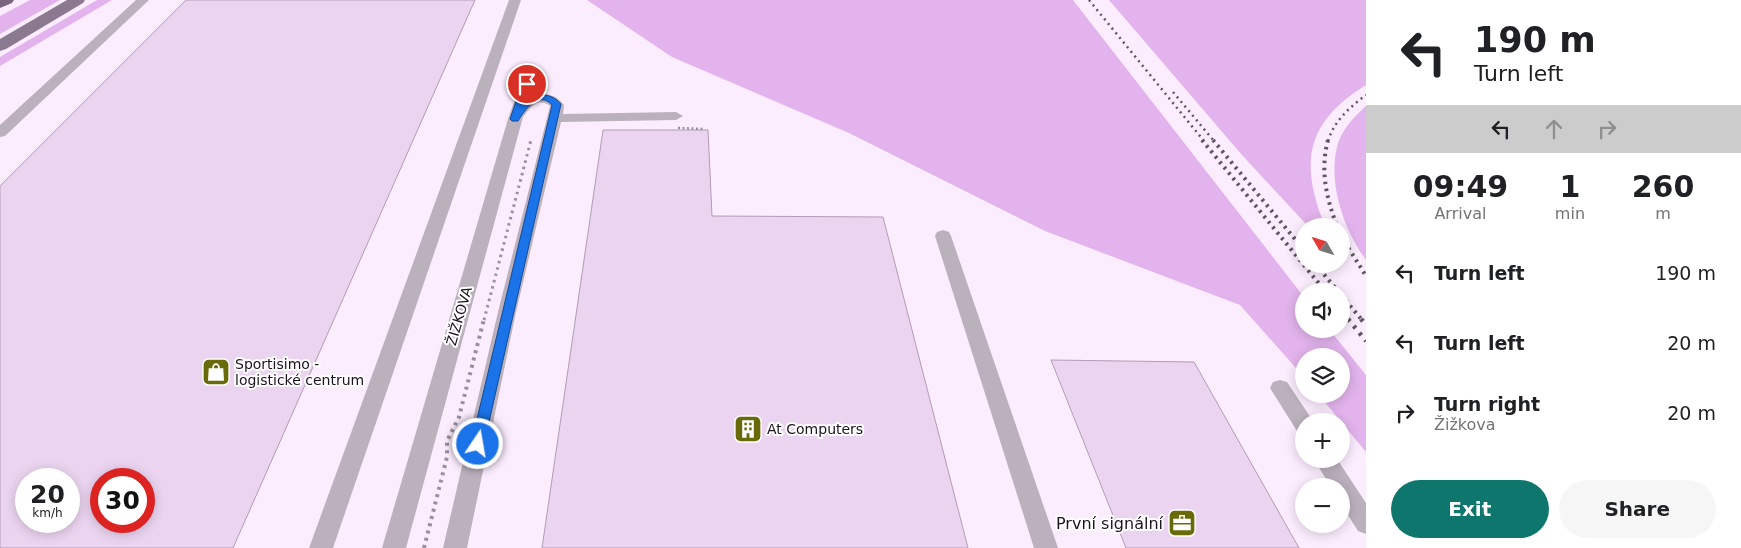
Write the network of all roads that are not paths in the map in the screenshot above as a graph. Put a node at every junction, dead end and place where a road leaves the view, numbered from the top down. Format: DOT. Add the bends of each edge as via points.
graph roads {
  1 [pos="6,0"];
  2 [pos="78,0"];
  3 [pos="143,0"];
  4 [pos="515,0"];
  5 [pos="0,3"];
  6 [pos="0,46"];
  7 [pos="527,84"];
  8 [pos="676,116"];
  9 [pos="515,119"];
  10 [pos="553,122"];
  11 [pos="0,133"];
  12 [pos="943,236"];
  13 [pos="1280,388"];
  14 [pos="1296,413"];
  15 [pos="1331,468"];
  16 [pos="1366,523"];
  17 [pos="321,548"];
  18 [pos="394,548"];
  19 [pos="455,548"];
  20 [pos="1046,548"];
  1 -- 5 [label="highway"];
  2 -- 6 [label="main road"];
  3 -- 11 [label="street"];
  4 -- 17 [label="street"];
  7 -- 9 [label="street, ŽIŽKOVA"];
  8 -- 10 [label="street"];
  9 -- 10 [label="street" via="528,101 541,97 555,102"];
  9 -- 18 [label="street, ŽIŽKOVA"];
  10 -- 19 [label="street"];
  12 -- 20 [label="street"];
  13 -- 14 [label="street"];
  15 -- 16 [label="street"];
}
